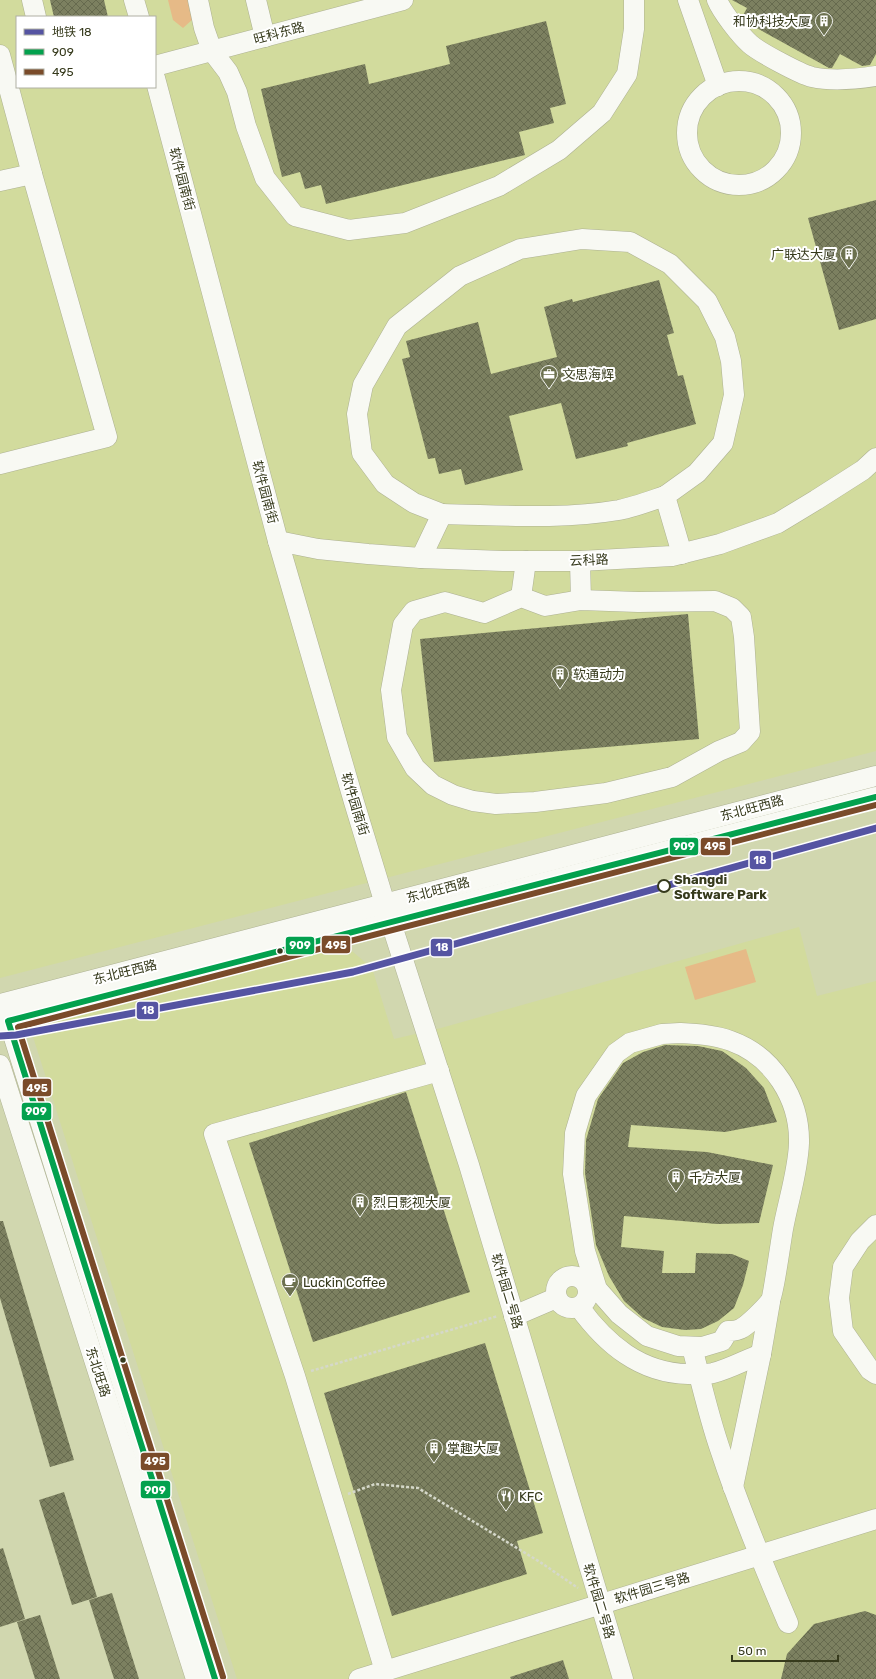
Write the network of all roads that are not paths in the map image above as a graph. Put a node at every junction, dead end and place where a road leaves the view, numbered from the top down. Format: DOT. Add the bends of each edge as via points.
graph roads {
  1 [pos="32,0"];
  2 [pos="134,0"];
  3 [pos="198,0"];
  4 [pos="256,0"];
  5 [pos="403,0"];
  6 [pos="634,0"];
  7 [pos="688,0"];
  8 [pos="717,0"];
  9 [pos="36,16"];
  10 [pos="138,16"];
  11 [pos="266,37"];
  12 [pos="212,51"];
  13 [pos="0,56"];
  14 [pos="156,66"];
  15 [pos="876,76"];
  16 [pos="156,82"];
  17 [pos="718,86"];
  18 [pos="32,174"];
  19 [pos="0,181"];
  20 [pos="875,460"];
  21 [pos="0,464"];
  22 [pos="665,496"];
  23 [pos="442,514"];
  24 [pos="278,541"];
  25 [pos="682,554"];
  26 [pos="421,558"];
  27 [pos="526,561"];
  28 [pos="580,561"];
  29 [pos="521,597"];
  30 [pos="581,600"];
  31 [pos="876,776"];
  32 [pos="876,797"];
  33 [pos="388,913"];
  34 [pos="3,1013"];
  35 [pos="0,1065"];
  36 [pos="439,1071"];
  37 [pos="876,1225"];
  38 [pos="591,1283"];
  39 [pos="556,1298"];
  40 [pos="770,1302"];
  41 [pos="579,1307"];
  42 [pos="514,1316"];
  43 [pos="692,1347"];
  44 [pos="761,1354"];
  45 [pos="876,1374"];
  46 [pos="699,1375"];
  47 [pos="733,1487"];
  48 [pos="876,1519"];
  49 [pos="758,1555"];
  50 [pos="600,1604"];
  51 [pos="788,1622"];
  52 [pos="386,1671"];
  53 [pos="196,1679"];
  54 [pos="215,1679"];
  55 [pos="359,1679"];
  56 [pos="623,1679"];
  1 -- 9 [label="street"];
  2 -- 10 [label="street"];
  3 -- 12 [label="street"];
  4 -- 11 [label="street"];
  5 -- 11 [label="street, 旺科东路"];
  6 -- 12 [label="street" via="634,29 627,74 602,113 558,150 499,186 404,223 349,230 295,216 265,178 237,92 228,72"];
  7 -- 17 [label="street"];
  8 -- 15 [label="street" via="720,8 750,44 781,63 812,77 852,80"];
  11 -- 12 [label="street, 旺科东路"];
  12 -- 14 [label="street, 旺科东路"];
  13 -- 18 [label="street"];
  16 -- 24 [label="street, 软件园南街"];
  17 -- 17 [label="street" via="735,81 751,82 770,92 779,100 787,114 791,130 790,146 784,161 772,174 756,183 739,186 722,183 706,174 694,161 688,144 687,127 692,110 703,95"];
  18 -- 19 [label="street"];
  18 -- 21 [label="street" via="107,437"];
  20 -- 25 [label="street, 云科路" via="864,470 778,523 720,544"];
  22 -- 23 [label="street" via="620,510 574,516"];
  22 -- 23 [label="street" via="697,473 723,443 734,395 731,361 725,337 708,301 670,264 630,242 582,238 520,249 460,276 397,326 363,386 357,414 362,453 386,484 414,503"];
  22 -- 25 [label="street"];
  23 -- 26 [label="street"];
  24 -- 26 [label="street, 云科路" via="318,549"];
  24 -- 33 [label="street, 软件园南街"];
  25 -- 28 [label="street, 云科路"];
  26 -- 27 [label="street, 云科路"];
  27 -- 28 [label="street, 云科路"];
  27 -- 29 [label="street"];
  28 -- 30 [label="street"];
  29 -- 30 [label="street" via="545,606"];
  29 -- 30 [label="street" via="484,613 445,602 414,611 402,625 391,690 397,737 415,768 433,785 466,799 496,804 606,793 672,776 741,742 750,732 741,617 732,608 715,601"];
  31 -- 33 [label="street, 东北旺西路"];
  32 -- 33 [label="street, 东北旺西路"];
  33 -- 34 [label="street, 东北旺西路"];
  33 -- 36 [label="street, 软件园二号路"];
  34 -- 54 [label="street, 东北旺路"];
  35 -- 53 [label="street, 东北旺路"];
  36 -- 42 [label="street, 软件园二号路"];
  36 -- 52 [label="street" via="214,1134 295,1376"];
  37 -- 45 [label="street" via="860,1241 843,1267 839,1298 842,1331 870,1370"];
  38 -- 39 [label="street" via="568,1276 559,1282"];
  38 -- 40 [label="street" via="573,1174 575,1133 586,1096 616,1053 630,1043 662,1034 698,1034 730,1040 764,1061 784,1085 797,1114 797,1160"];
  38 -- 41 [label="street" via="586,1300"];
  38 -- 43 [label="street" via="619,1314 647,1336 678,1346"];
  39 -- 41 [label="street" via="568,1308"];
  39 -- 42 [label="street"];
  40 -- 43 [label="street" via="742,1329 728,1332 722,1341"];
  40 -- 44 [label="street"];
  41 -- 46 [label="street" via="609,1342 633,1359 668,1373"];
  42 -- 50 [label="street, 软件园二号路"];
  43 -- 46 [label="street"];
  44 -- 46 [label="street" via="713,1373"];
  44 -- 47 [label="street"];
  46 -- 47 [label="street"];
  47 -- 49 [label="street"];
  48 -- 49 [label="street, 软件园三号路"];
  49 -- 50 [label="street, 软件园三号路"];
  49 -- 51 [label="street"];
  50 -- 52 [label="street, 软件园三号路"];
  50 -- 56 [label="street, 软件园二号路"];
  52 -- 55 [label="street, 软件园三号路"];
}
